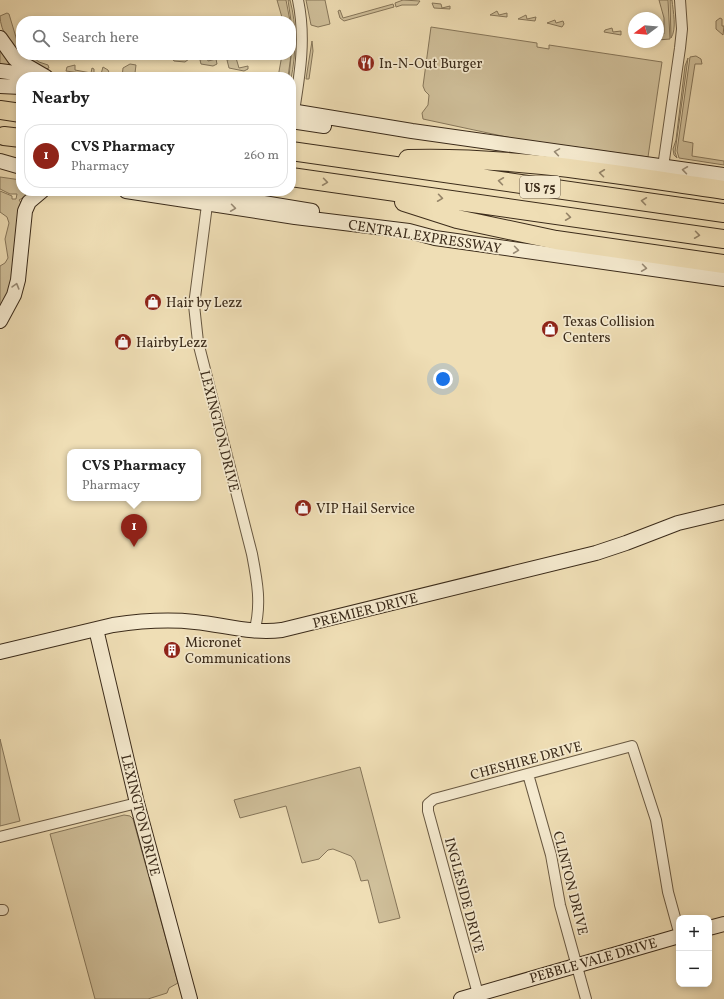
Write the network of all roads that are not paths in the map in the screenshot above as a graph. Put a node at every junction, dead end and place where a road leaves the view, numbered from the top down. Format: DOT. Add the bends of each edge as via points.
graph roads {
  1 [pos="298,0"];
  2 [pos="680,0"];
  3 [pos="0,38"];
  4 [pos="16,60"];
  5 [pos="17,60"];
  6 [pos="0,71"];
  7 [pos="37,72"];
  8 [pos="16,73"];
  9 [pos="0,86"];
  10 [pos="16,87"];
  11 [pos="296,88"];
  12 [pos="0,110"];
  13 [pos="16,112"];
  14 [pos="296,115"];
  15 [pos="296,152"];
  16 [pos="356,160"];
  17 [pos="0,162"];
  18 [pos="16,165"];
  19 [pos="663,167"];
  20 [pos="0,172"];
  21 [pos="16,174"];
  22 [pos="724,175"];
  23 [pos="296,178"];
  24 [pos="360,187"];
  25 [pos="724,190"];
  26 [pos="36,196"];
  27 [pos="155,196"];
  28 [pos="225,196"];
  29 [pos="207,205"];
  30 [pos="724,213"];
  31 [pos="408,231"];
  32 [pos="724,239"];
  33 [pos="724,264"];
  34 [pos="724,279"];
  35 [pos="0,321"];
  36 [pos="724,512"];
  37 [pos="96,629"];
  38 [pos="254,632"];
  39 [pos="0,652"];
  40 [pos="528,774"];
  41 [pos="137,803"];
  42 [pos="428,804"];
  43 [pos="0,837"];
  44 [pos="676,921"];
  45 [pos="724,924"];
  46 [pos="712,927"];
  47 [pos="676,937"];
  48 [pos="576,965"];
  49 [pos="478,994"];
  50 [pos="190,999"];
  51 [pos="461,999"];
  52 [pos="586,999"];
  1 -- 11 [label="street" via="302,24 302,49"];
  2 -- 19 [label="street" via="682,29"];
  3 -- 4 [label="main road"];
  5 -- 7 [label="main road"];
  6 -- 8 [label="main road"];
  9 -- 10 [label="main road"];
  12 -- 13 [label="highway"];
  19 -- 14 [label="main road, one-way" via="426,132 413,138"];
  15 -- 16 [label="highway, US 75"];
  25 -- 16 [label="highway, one-way" via="603,172 487,160"];
  30 -- 16 [label="highway, US 75, one-way"];
  17 -- 18 [label="main road"];
  22 -- 19 [label="main road, one-way"];
  20 -- 21 [label="main road"];
  23 -- 24 [label="highway, US 75, one-way"];
  24 -- 32 [label="highway, US 75, one-way"];
  24 -- 33 [label="highway" via="465,221 556,240"];
  35 -- 26 [label="main road, one-way" via="14,295 18,280 24,211"];
  27 -- 29 [label="main road, CENTRAL EXPRESSWAY"];
  28 -- 31 [label="main road" via="279,204"];
  29 -- 31 [label="main road, CENTRAL EXPRESSWAY, one-way"];
  29 -- 38 [label="street, LEXINGTON DRIVE" via="194,305 195,320 200,349 252,554 259,605"];
  31 -- 34 [label="main road, CENTRAL EXPRESSWAY, one-way" via="435,238"];
  36 -- 38 [label="main road, PREMIER DRIVE" via="678,523 596,553 300,626"];
  37 -- 38 [label="main road, PREMIER DRIVE" via="131,623 176,621"];
  37 -- 39 [label="main road, PREMIER DRIVE"];
  37 -- 41 [label="main road, LEXINGTON DRIVE"];
  40 -- 42 [label="street, CHESHIRE DRIVE" via="434,799"];
  40 -- 44 [label="street, CHESHIRE DRIVE" via="632,746 656,820 668,892"];
  40 -- 48 [label="street, CLINTON DRIVE" via="551,856 560,905"];
  41 -- 43 [label="street"];
  41 -- 50 [label="main road, LEXINGTON DRIVE"];
  42 -- 49 [label="street, INGLESIDE DRIVE"];
  45 -- 46 [label="main road"];
  47 -- 48 [label="main road, PEBBLE VALE DRIVE"];
  48 -- 49 [label="main road, PEBBLE VALE DRIVE"];
  48 -- 52 [label="street, CLINTON DRIVE"];
  49 -- 51 [label="main road, PEBBLE VALE DRIVE"];
}
